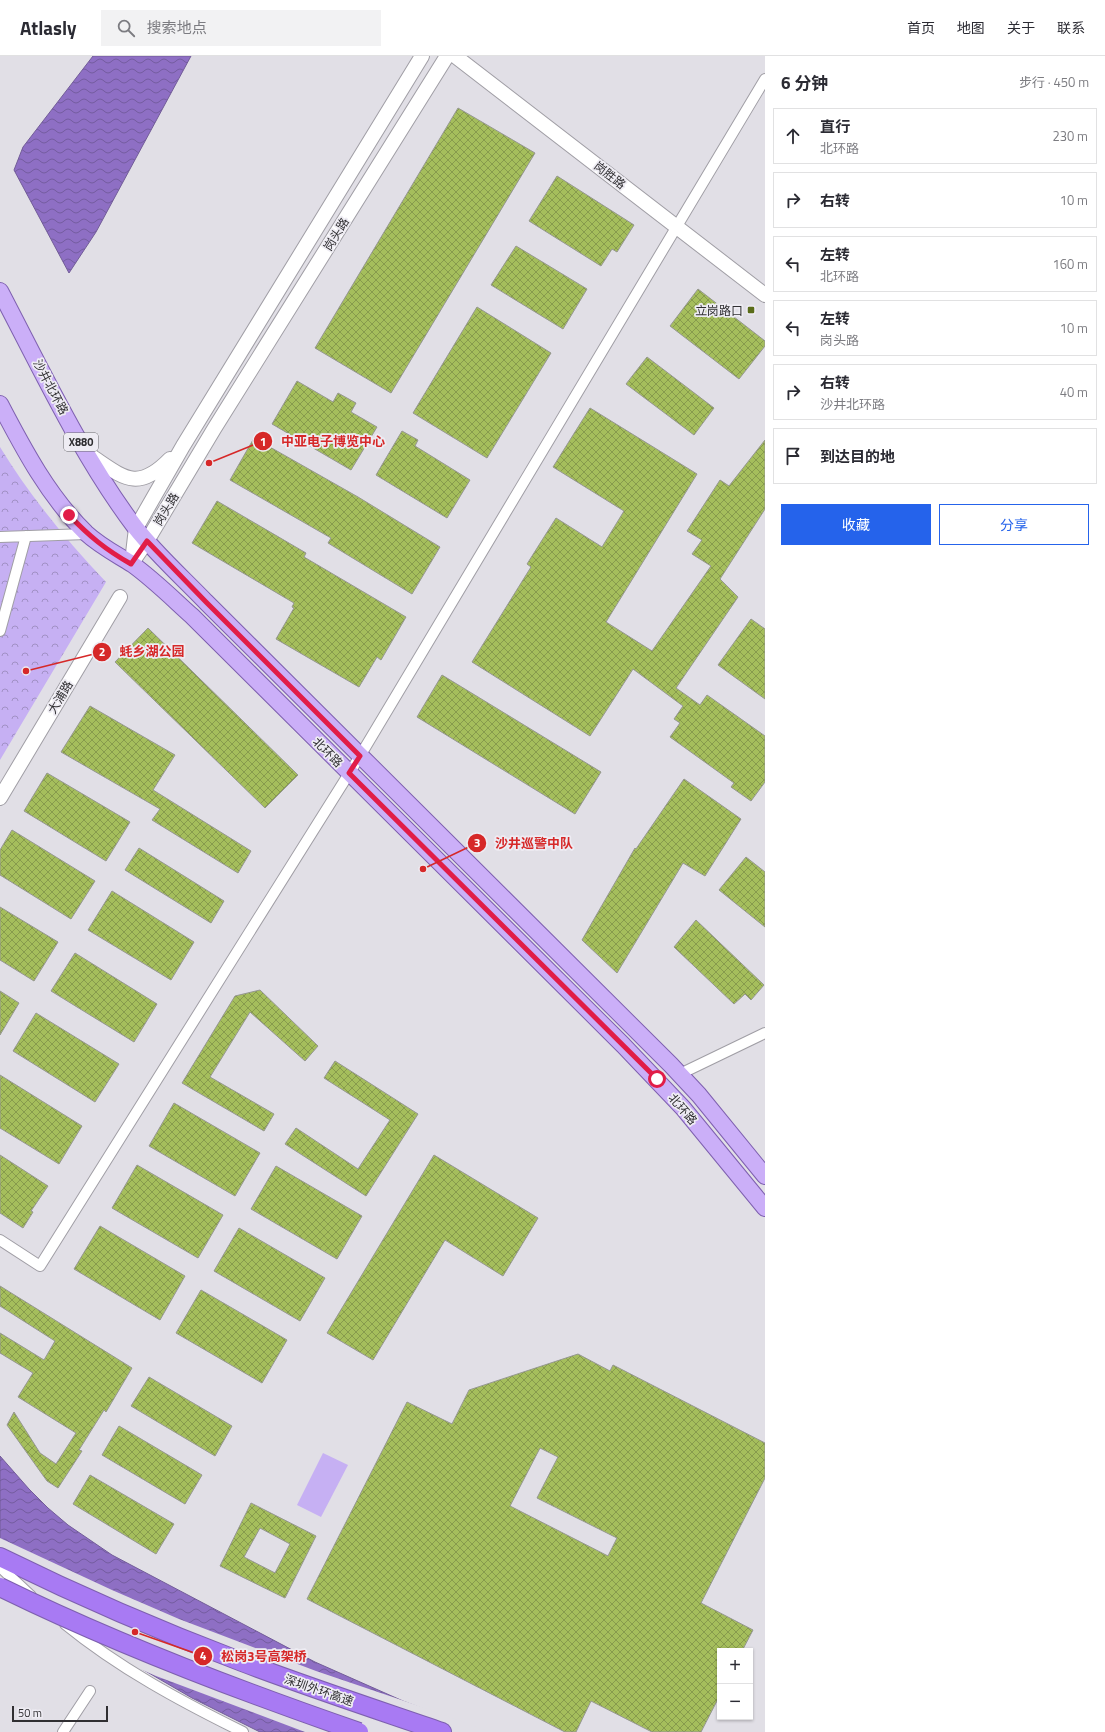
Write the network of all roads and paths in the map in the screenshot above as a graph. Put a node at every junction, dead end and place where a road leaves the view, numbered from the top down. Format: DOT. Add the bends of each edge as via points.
graph roads {
  1 [pos="422,56"];
  2 [pos="447,56"];
  3 [pos="455,56"];
  4 [pos="765,79"];
  5 [pos="676,227"];
  6 [pos="0,291"];
  7 [pos="765,295"];
  8 [pos="0,404"];
  9 [pos="183,446"];
  10 [pos="88,454"];
  11 [pos="136,528"];
  12 [pos="87,534"];
  13 [pos="26,536"];
  14 [pos="0,537"];
  15 [pos="147,541"];
  16 [pos="131,564"];
  17 [pos="120,597"];
  18 [pos="0,631"];
  19 [pos="360,756"];
  20 [pos="349,773"];
  21 [pos="0,798"];
  22 [pos="765,1033"];
  23 [pos="680,1074"];
  24 [pos="765,1176"];
  25 [pos="765,1208"];
  26 [pos="0,1240"];
  27 [pos="0,1557"];
  28 [pos="0,1567"];
  29 [pos="0,1587"];
  30 [pos="90,1691"];
  31 [pos="63,1732"];
  32 [pos="243,1732"];
  33 [pos="359,1732"];
  34 [pos="442,1732"];
  1 -- 9 [label="street, 岗头路"];
  2 -- 15 [label="street, 岗头路"];
  3 -- 5 [label="street, 岗胜路"];
  4 -- 5 [label="street"];
  5 -- 7 [label="street, 岗胜路"];
  5 -- 19 [label="street"];
  6 -- 10 [label="main road, 沙井北环路 / X880"];
  8 -- 12 [label="main road" via="44,483"];
  9 -- 10 [label="street" via="158,471 146,478 130,479 116,473"];
  9 -- 11 [label="street, 岗头路"];
  10 -- 11 [label="main road, 沙井北环路 / X880"];
  11 -- 15 [label="main road, 沙井北环路 / X880"];
  11 -- 16 [label="street, 岗头路"];
  12 -- 13 [label="street"];
  12 -- 16 [label="main road"];
  13 -- 14 [label="street"];
  13 -- 18 [label="street"];
  15 -- 16 [label="street, 岗头路"];
  15 -- 19 [label="main road, 北环路 / X880"];
  16 -- 20 [label="main road, 北环路" via="192,616"];
  17 -- 21 [label="street, 大浦路"];
  19 -- 20 [label="street"];
  19 -- 23 [label="main road, 北环路 / X880"];
  20 -- 25 [label="main road, 北环路" via="657,1079"];
  20 -- 26 [label="street" via="40,1266"];
  22 -- 23 [label="street"];
  23 -- 24 [label="main road, 北环路 / X880"];
  27 -- 34 [label="highway, 深圳外环高速" via="180,1638 310,1687"];
  28 -- 32 [label="street" via="67,1626 126,1668 188,1705"];
  29 -- 33 [label="highway, bridge" via="94,1631 170,1662"];
  30 -- 31 [label="street"];
}
